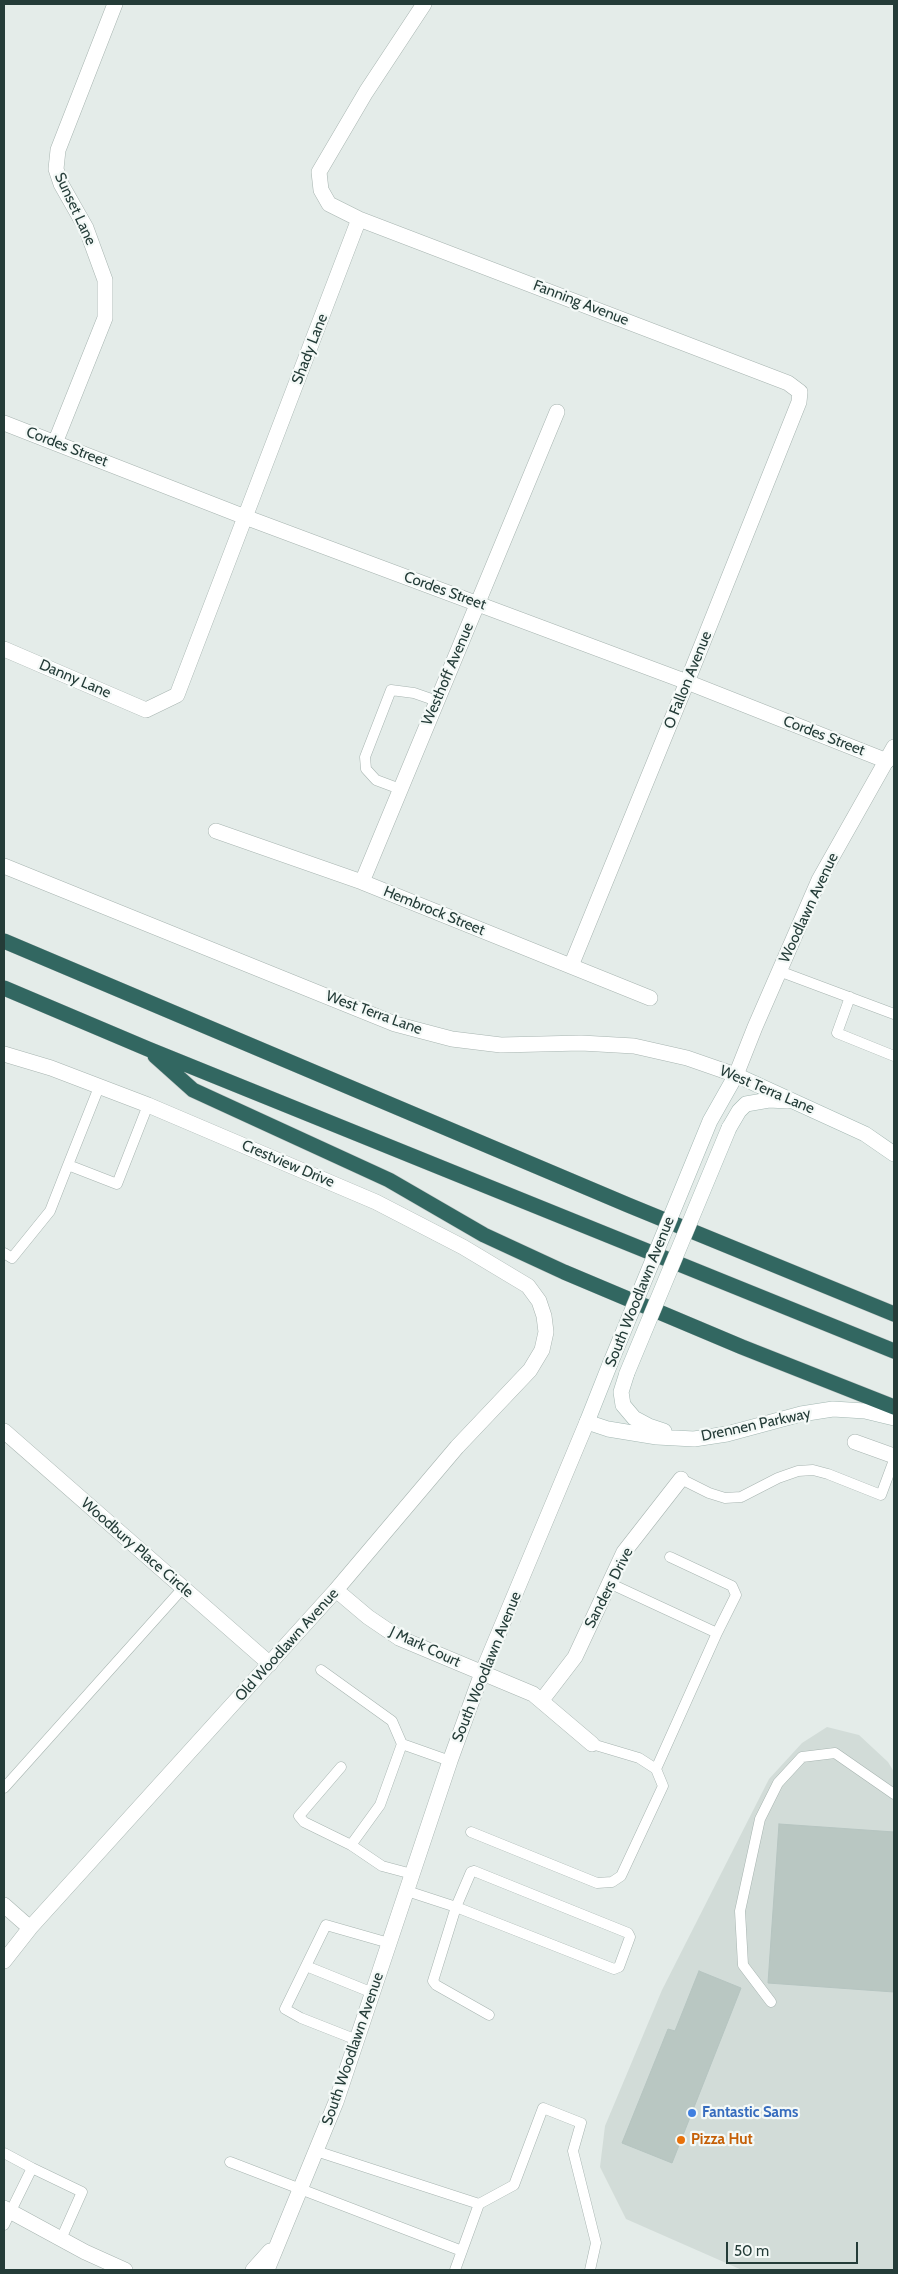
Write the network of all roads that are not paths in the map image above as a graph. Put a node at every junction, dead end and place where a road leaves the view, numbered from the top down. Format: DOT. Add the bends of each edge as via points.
graph roads {
  1 [pos="115,4"];
  2 [pos="424,4"];
  3 [pos="359,219"];
  4 [pos="800,392"];
  5 [pos="558,412"];
  6 [pos="4,423"];
  7 [pos="55,443"];
  8 [pos="245,516"];
  9 [pos="478,603"];
  10 [pos="4,649"];
  11 [pos="687,682"];
  12 [pos="436,701"];
  13 [pos="146,710"];
  14 [pos="894,747"];
  15 [pos="887,761"];
  16 [pos="400,789"];
  17 [pos="216,831"];
  18 [pos="4,866"];
  19 [pos="362,882"];
  20 [pos="4,941"];
  21 [pos="571,966"];
  22 [pos="779,971"];
  23 [pos="4,988"];
  24 [pos="850,997"];
  25 [pos="650,998"];
  26 [pos="894,1014"];
  27 [pos="148,1049"];
  28 [pos="4,1054"];
  29 [pos="894,1056"];
  30 [pos="736,1075"];
  31 [pos="99,1087"];
  32 [pos="799,1102"];
  33 [pos="148,1105"];
  34 [pos="894,1154"];
  35 [pos="68,1165"];
  36 [pos="4,1253"];
  37 [pos="894,1314"];
  38 [pos="544,1316"];
  39 [pos="894,1351"];
  40 [pos="894,1407"];
  41 [pos="894,1418"];
  42 [pos="587,1422"];
  43 [pos="4,1431"];
  44 [pos="694,1439"];
  45 [pos="855,1442"];
  46 [pos="894,1456"];
  47 [pos="894,1460"];
  48 [pos="681,1479"];
  49 [pos="670,1556"];
  50 [pos="610,1583"];
  51 [pos="183,1588"];
  52 [pos="336,1590"];
  53 [pos="717,1633"];
  54 [pos="270,1664"];
  55 [pos="321,1670"];
  56 [pos="482,1673"];
  57 [pos="542,1700"];
  58 [pos="402,1744"];
  59 [pos="592,1744"];
  60 [pos="450,1761"];
  61 [pos="341,1767"];
  62 [pos="656,1769"];
  63 [pos="4,1788"];
  64 [pos="894,1794"];
  65 [pos="471,1832"];
  66 [pos="351,1845"];
  67 [pos="412,1874"];
  68 [pos="407,1891"];
  69 [pos="4,1905"];
  70 [pos="456,1907"];
  71 [pos="30,1928"];
  72 [pos="389,1943"];
  73 [pos="4,1961"];
  74 [pos="306,1966"];
  75 [pos="373,1993"];
  76 [pos="771,2002"];
  77 [pos="489,2015"];
  78 [pos="357,2040"];
  79 [pos="316,2151"];
  80 [pos="4,2153"];
  81 [pos="230,2162"];
  82 [pos="32,2168"];
  83 [pos="300,2190"];
  84 [pos="479,2204"];
  85 [pos="7,2210"];
  86 [pos="4,2225"];
  87 [pos="61,2239"];
  88 [pos="279,2241"];
  89 [pos="462,2251"];
  90 [pos="125,2270"];
  91 [pos="253,2270"];
  92 [pos="267,2270"];
  93 [pos="278,2270"];
  94 [pos="455,2270"];
  95 [pos="590,2270"];
  1 -- 7 [label="street, Sunset Lane" via="58,150 56,169 61,184 86,228 105,280 105,318"];
  2 -- 3 [label="street" via="366,92 319,172 321,190 329,204"];
  3 -- 4 [label="street, Fanning Avenue" via="788,383"];
  3 -- 8 [label="street, Shady Lane"];
  4 -- 11 [label="street, O Fallon Avenue"];
  5 -- 9 [label="street, Westhoff Avenue"];
  6 -- 7 [label="street, Cordes Street"];
  7 -- 8 [label="street, Cordes Street"];
  8 -- 9 [label="street, Cordes Street"];
  8 -- 13 [label="street, Shady Lane" via="177,695"];
  9 -- 11 [label="street, Cordes Street"];
  9 -- 12 [label="street, Westhoff Avenue"];
  10 -- 13 [label="street, Danny Lane"];
  11 -- 15 [label="street, Cordes Street"];
  11 -- 21 [label="street, O Fallon Avenue"];
  12 -- 16 [label="street, Westhoff Avenue"];
  12 -- 16 [label="lane" via="414,693 391,690 366,757 366,769 376,780"];
  14 -- 15 [label="street, Woodlawn Avenue"];
  15 -- 22 [label="street, Woodlawn Avenue" via="820,880"];
  16 -- 19 [label="street, Westhoff Avenue"];
  17 -- 19 [label="street, Hembrock Street"];
  18 -- 30 [label="street, West Terra Lane" via="395,1024 452,1039 501,1045 581,1043 634,1046 687,1058"];
  19 -- 21 [label="street, Hembrock Street"];
  20 -- 37 [label="highway"];
  21 -- 25 [label="street, Hembrock Street"];
  22 -- 24 [label="lane"];
  22 -- 30 [label="street, Woodlawn Avenue"];
  23 -- 27 [label="highway"];
  24 -- 26 [label="lane"];
  24 -- 29 [label="lane" via="837,1033"];
  27 -- 39 [label="highway"];
  27 -- 40 [label="highway" via="193,1090 389,1180 484,1235 600,1287"];
  28 -- 31 [label="street, Crestview Drive"];
  30 -- 32 [label="street, West Terra Lane"];
  30 -- 42 [label="street, South Woodlawn Avenue, bridge" via="710,1121"];
  31 -- 33 [label="street, Crestview Drive"];
  31 -- 35 [label="lane"];
  32 -- 34 [label="street, West Terra Lane" via="865,1134"];
  32 -- 44 [label="street, bridge" via="754,1101 739,1111 729,1128 621,1392 623,1405 634,1418 648,1426"];
  33 -- 35 [label="lane" via="117,1184"];
  33 -- 38 [label="street, Crestview Drive" via="368,1198 463,1247 528,1286 539,1301"];
  35 -- 36 [label="lane" via="50,1211 12,1258"];
  38 -- 52 [label="street, Old Woodlawn Avenue" via="546,1332 542,1350 530,1370 458,1447"];
  41 -- 44 [label="street, Drennen Parkway" via="865,1410 833,1409"];
  42 -- 44 [label="street, Drennen Parkway" via="608,1429"];
  42 -- 56 [label="street, South Woodlawn Avenue"];
  43 -- 51 [label="street, Woodbury Place Circle"];
  45 -- 46 [label="street"];
  47 -- 48 [label="lane" via="881,1495 813,1470 778,1478 741,1497 725,1498"];
  48 -- 50 [label="street, Sanders Drive" via="624,1552"];
  49 -- 53 [label="lane" via="732,1586 736,1595"];
  50 -- 53 [label="lane"];
  50 -- 57 [label="street, Sanders Drive" via="575,1657"];
  51 -- 54 [label="street, Woodbury Place Circle"];
  51 -- 63 [label="lane"];
  52 -- 54 [label="street, Old Woodlawn Avenue"];
  52 -- 56 [label="street, J Mark Court" via="399,1638"];
  53 -- 62 [label="lane"];
  54 -- 71 [label="street, Old Woodlawn Avenue"];
  55 -- 58 [label="lane" via="392,1721"];
  56 -- 57 [label="street, J Mark Court"];
  56 -- 60 [label="street, South Woodlawn Avenue"];
  57 -- 59 [label="street, J Mark Court"];
  58 -- 60 [label="lane"];
  58 -- 66 [label="lane" via="380,1805"];
  59 -- 62 [label="lane" via="639,1758"];
  60 -- 67 [label="street, South Woodlawn Avenue"];
  61 -- 66 [label="lane" via="299,1816 304,1822"];
  62 -- 65 [label="lane" via="663,1786 621,1876 612,1882 597,1883"];
  64 -- 76 [label="lane" via="835,1753 802,1756 778,1784 760,1819 740,1911 743,1965"];
  66 -- 67 [label="lane" via="382,1866"];
  67 -- 68 [label="street, South Woodlawn Avenue"];
  68 -- 70 [label="lane"];
  68 -- 72 [label="street, South Woodlawn Avenue"];
  69 -- 71 [label="street"];
  70 -- 70 [label="lane" via="614,1969 619,1967 630,1938 628,1933 474,1871"];
  70 -- 77 [label="lane" via="433,1982"];
  71 -- 73 [label="street, Old Woodlawn Avenue"];
  72 -- 74 [label="lane" via="326,1925"];
  72 -- 75 [label="street, South Woodlawn Avenue"];
  74 -- 75 [label="lane"];
  74 -- 78 [label="lane" via="285,2009"];
  75 -- 78 [label="street, South Woodlawn Avenue"];
  78 -- 79 [label="street, South Woodlawn Avenue"];
  79 -- 83 [label="street, South Woodlawn Avenue"];
  79 -- 84 [label="lane"];
  80 -- 82 [label="lane"];
  81 -- 83 [label="lane"];
  82 -- 85 [label="lane"];
  82 -- 87 [label="lane" via="82,2192"];
  83 -- 88 [label="street, South Woodlawn Avenue"];
  83 -- 89 [label="lane"];
  84 -- 89 [label="lane"];
  84 -- 95 [label="lane" via="514,2185 544,2108 581,2123 573,2151 596,2243"];
  85 -- 86 [label="lane"];
  85 -- 87 [label="street"];
  87 -- 90 [label="street"];
  88 -- 91 [label="street"];
  88 -- 92 [label="street, South Woodlawn Avenue"];
  88 -- 93 [label="street"];
  89 -- 94 [label="lane"];
}
